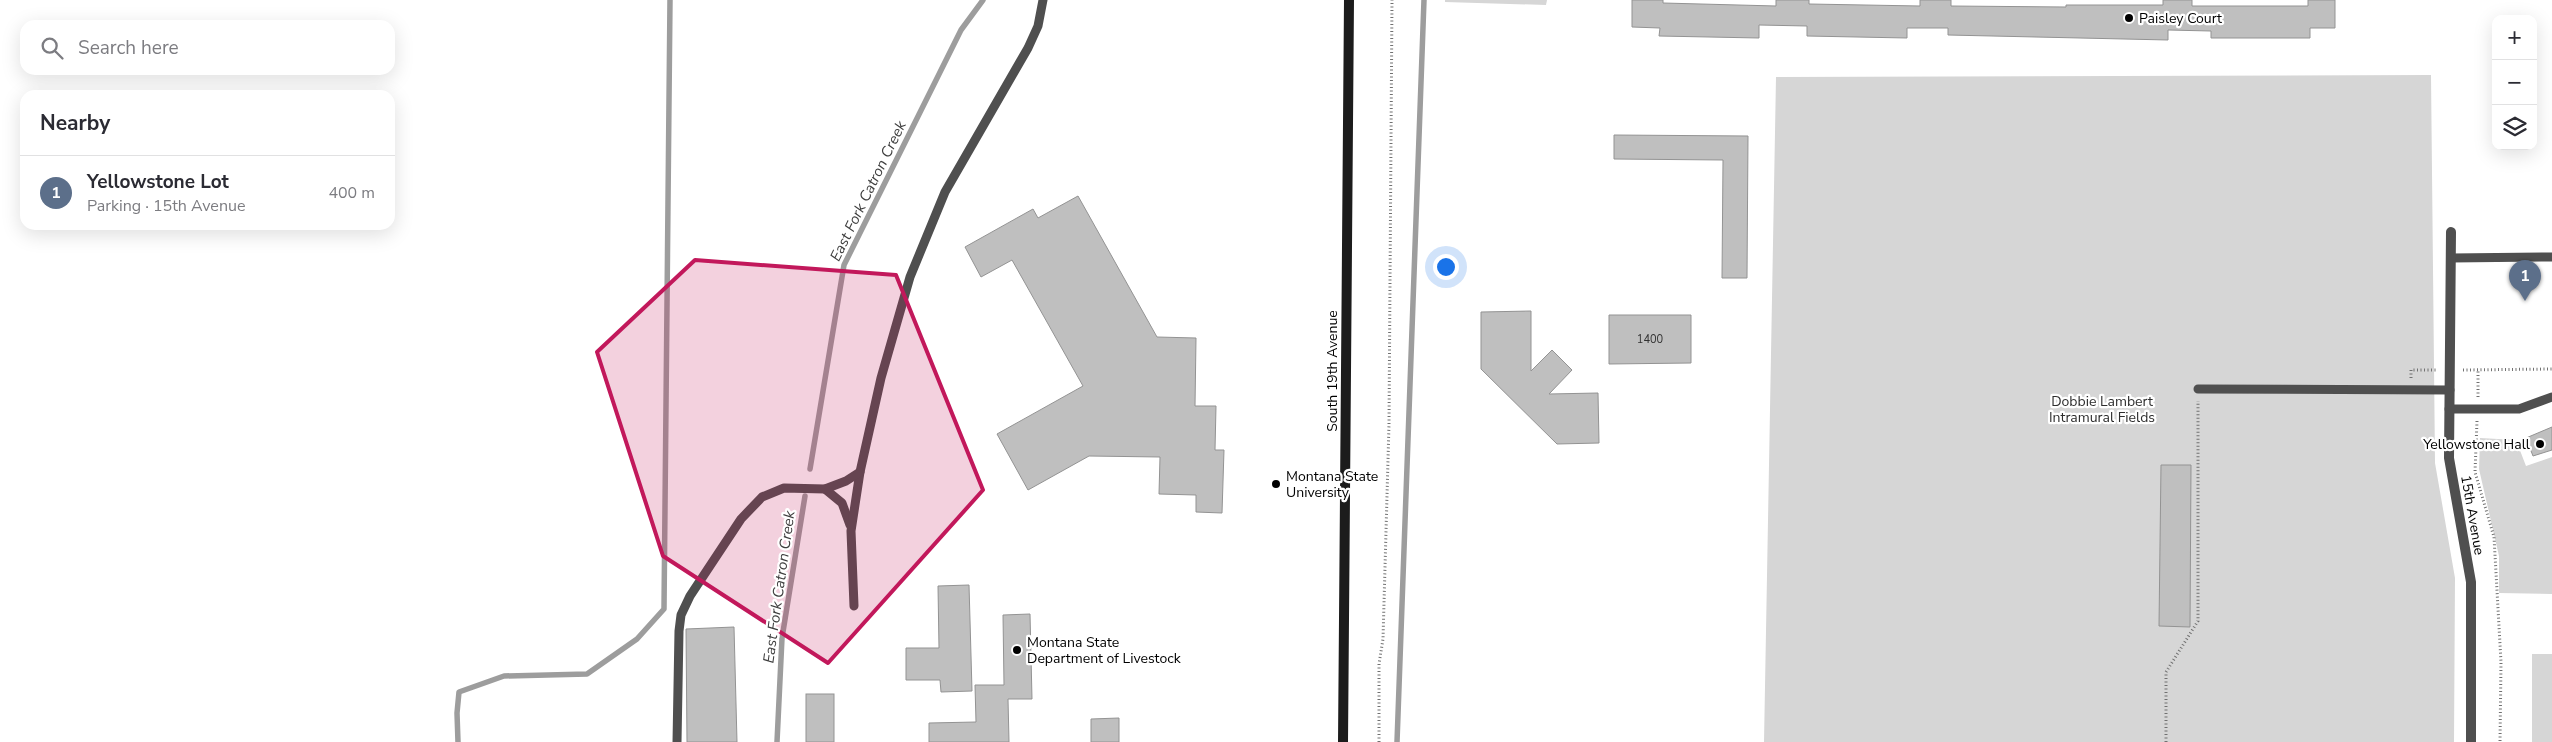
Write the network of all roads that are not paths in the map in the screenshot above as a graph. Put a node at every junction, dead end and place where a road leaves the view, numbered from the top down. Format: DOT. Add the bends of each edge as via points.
graph roads {
  1 [pos="1044,0"];
  2 [pos="1349,0"];
  3 [pos="2451,232"];
  4 [pos="2552,257"];
  5 [pos="2451,258"];
  6 [pos="2198,389"];
  7 [pos="2450,390"];
  8 [pos="2552,397"];
  9 [pos="2449,410"];
  10 [pos="860,472"];
  11 [pos="825,489"];
  12 [pos="851,531"];
  13 [pos="854,606"];
  14 [pos="677,742"];
  15 [pos="1343,742"];
  16 [pos="2471,742"];
  1 -- 10 [label="lane" via="1038,26 1012,80 962,161 926,234 895,324"];
  2 -- 15 [label="main road, South 19th Avenue"];
  3 -- 5 [label="street, 15th Avenue"];
  4 -- 5 [label="lane"];
  5 -- 7 [label="street, 15th Avenue"];
  6 -- 7 [label="lane"];
  7 -- 9 [label="street, 15th Avenue"];
  8 -- 9 [label="lane" via="2519,410"];
  9 -- 16 [label="street, 15th Avenue" via="2449,458 2471,582"];
  10 -- 11 [label="lane"];
  10 -- 12 [label="lane"];
  11 -- 12 [label="lane" via="842,503"];
  11 -- 14 [label="lane" via="784,488 762,497 741,520 690,596 681,615 679,631"];
  12 -- 13 [label="lane"];
}
